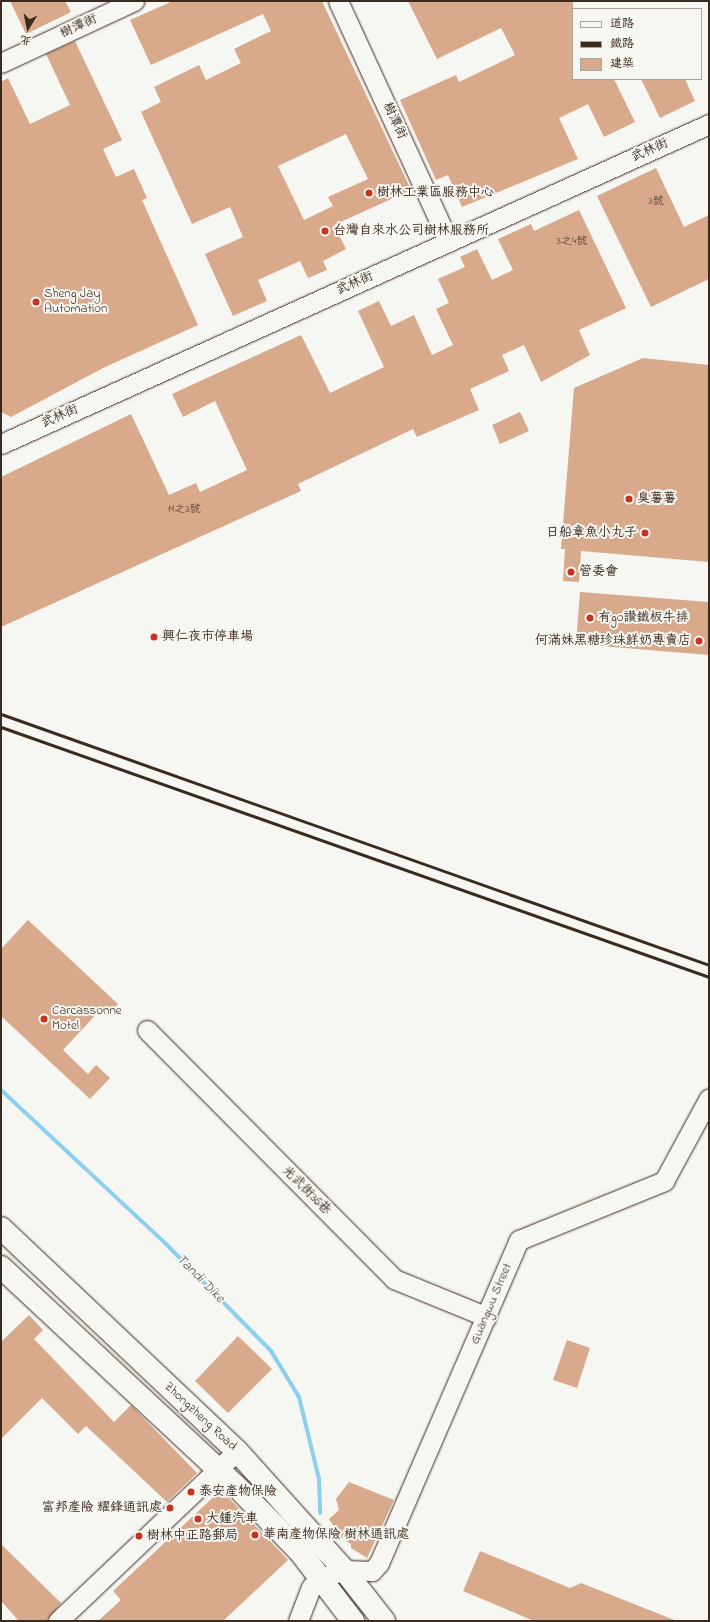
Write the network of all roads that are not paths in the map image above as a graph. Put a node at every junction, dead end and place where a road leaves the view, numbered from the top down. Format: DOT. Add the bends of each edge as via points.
graph roads {
  1 [pos="134,1"];
  2 [pos="338,1"];
  3 [pos="1,63"];
  4 [pos="709,124"];
  5 [pos="449,242"];
  6 [pos="1,444"];
  7 [pos="147,1030"];
  8 [pos="709,1098"];
  9 [pos="1,1228"];
  10 [pos="1,1268"];
  11 [pos="487,1317"];
  12 [pos="236,1451"];
  13 [pos="218,1469"];
  14 [pos="344,1570"];
  15 [pos="321,1578"];
  16 [pos="58,1621"];
  17 [pos="298,1621"];
  18 [pos="353,1621"];
  19 [pos="384,1621"];
  1 -- 3 [label="street, 樹潭街"];
  2 -- 5 [label="street, 樹潭街"];
  4 -- 5 [label="street, 武林街"];
  5 -- 6 [label="street, 武林街"];
  7 -- 11 [label="street, 光武街36巷" via="394,1279"];
  8 -- 11 [label="street, Guangwu Street" via="664,1182 519,1240"];
  9 -- 12 [label="main road, Zhongzheng Road"];
  10 -- 13 [label="main road, Zhongzheng Road"];
  11 -- 14 [label="street, Guangwu Street" via="379,1563 372,1571"];
  12 -- 13 [label="street"];
  12 -- 14 [label="main road, Zhongzheng Road"];
  13 -- 15 [label="main road, Zhongzheng Road"];
  13 -- 16 [label="street"];
  14 -- 15 [label="street"];
  14 -- 19 [label="main road, Zhongzheng Road"];
  15 -- 17 [label="street" via="311,1587"];
  15 -- 18 [label="main road, Zhongzheng Road"];
}
